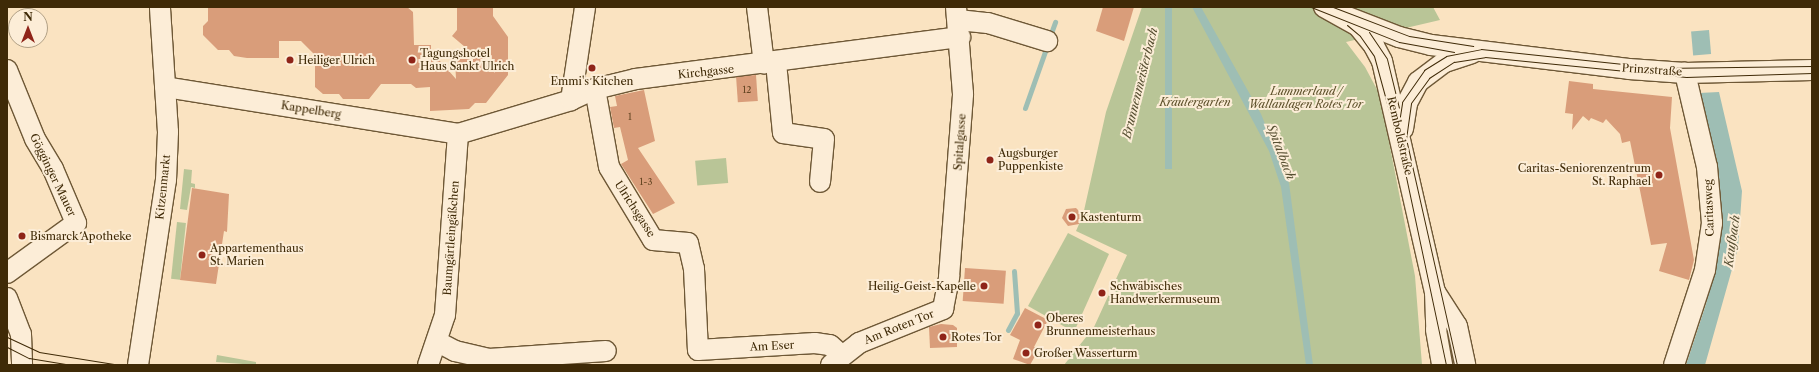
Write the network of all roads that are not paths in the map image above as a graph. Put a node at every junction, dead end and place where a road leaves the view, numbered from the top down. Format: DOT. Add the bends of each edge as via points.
graph roads {
  1 [pos="160,7"];
  2 [pos="585,7"];
  3 [pos="757,7"];
  4 [pos="1332,10"];
  5 [pos="958,21"];
  6 [pos="1047,41"];
  7 [pos="1494,52"];
  8 [pos="770,64"];
  9 [pos="7,70"];
  10 [pos="1812,70"];
  11 [pos="1685,73"];
  12 [pos="165,87"];
  13 [pos="595,89"];
  14 [pos="571,100"];
  15 [pos="458,134"];
  16 [pos="1402,146"];
  17 [pos="820,182"];
  18 [pos="7,273"];
  19 [pos="949,277"];
  20 [pos="1435,292"];
  21 [pos="7,298"];
  22 [pos="438,342"];
  23 [pos="698,350"];
  24 [pos="606,351"];
  25 [pos="836,360"];
  26 [pos="22,365"];
  27 [pos="138,365"];
  28 [pos="428,365"];
  29 [pos="1442,365"];
  30 [pos="1465,365"];
  31 [pos="1674,365"];
  1 -- 12 [label="street, Kitzenmarkt"];
  2 -- 14 [label="street"];
  3 -- 8 [label="street"];
  4 -- 7 [label="street, Prinzstraße" via="1410,40"];
  4 -- 16 [label="street, Remboldstraße" via="1358,26 1378,53"];
  5 -- 6 [label="street, Kirchgasse" via="988,23"];
  5 -- 8 [label="street, Kirchgasse" via="867,48"];
  5 -- 19 [label="street, Spitalgasse" via="964,94"];
  7 -- 11 [label="street, Prinzstraße" via="1629,69"];
  7 -- 16 [label="street, Prinzstraße" via="1453,58 1431,70 1418,82 1407,103"];
  8 -- 13 [label="street, Kirchgasse" via="636,79"];
  8 -- 17 [label="street" via="783,133 824,139"];
  9 -- 18 [label="street, Gögginger Mauer" via="35,139 53,169 76,223"];
  10 -- 11 [label="street, Prinzstraße"];
  11 -- 31 [label="street, Caritasweg" via="1707,167 1712,223 1705,270"];
  12 -- 15 [label="street, Kappelberg"];
  12 -- 27 [label="street, Kitzenmarkt" via="168,132 166,180"];
  13 -- 14 [label="street, Kirchgasse"];
  13 -- 23 [label="street, Ulrichsgasse" via="609,167 653,240 688,244 694,270"];
  14 -- 15 [label="street, Kirchgasse"];
  15 -- 22 [label="street, Baumgärtleingäßchen" via="445,315"];
  16 -- 20 [label="street, Remboldstraße"];
  19 -- 25 [label="street, Am Roten Tor" via="943,309 859,344"];
  20 -- 29 [label="street, Remboldstraße" via="1436,330"];
  20 -- 30 [label="street, Remboldstraße" via="1457,326"];
  21 -- 26 [label="street" via="21,334"];
  22 -- 24 [label="street" via="455,351 489,359"];
  22 -- 28 [label="street, Baumgärtleingäßchen"];
  23 -- 25 [label="street, Am Eser" via="830,345"];
}
